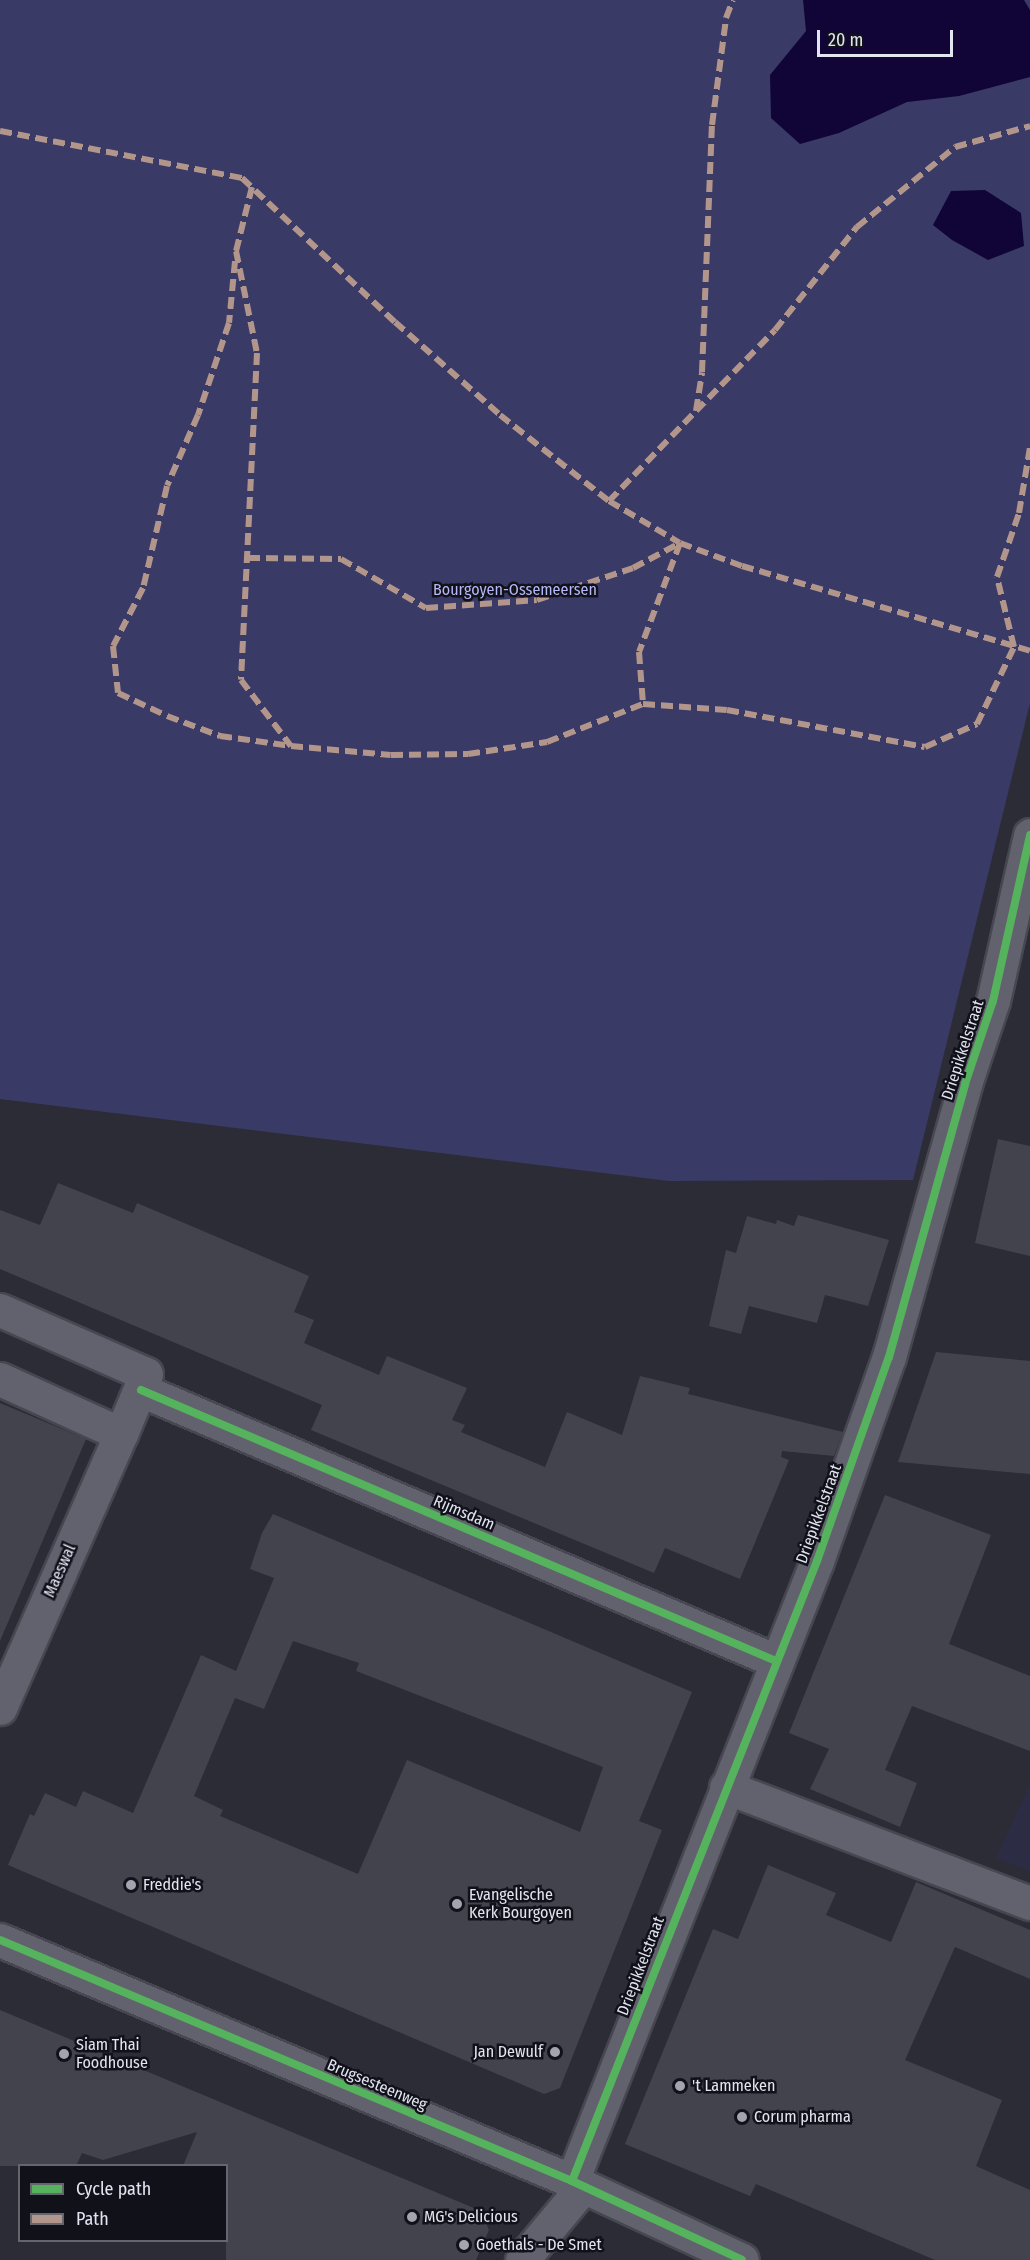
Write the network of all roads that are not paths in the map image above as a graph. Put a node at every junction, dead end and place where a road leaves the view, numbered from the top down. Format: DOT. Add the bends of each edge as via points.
graph roads {
  1 [pos="1030,835"];
  2 [pos="1026,870"];
  3 [pos="0,1310"];
  4 [pos="0,1379"];
  5 [pos="141,1390"];
  6 [pos="121,1434"];
  7 [pos="776,1661"];
  8 [pos="0,1708"];
  9 [pos="726,1786"];
  10 [pos="1030,1903"];
  11 [pos="0,1940"];
  12 [pos="577,2185"];
  13 [pos="522,2260"];
  14 [pos="742,2260"];
  1 -- 2 [label="street, Driepikkelstraat"];
  2 -- 7 [label="street, Driepikkelstraat" via="993,1001 965,1084 889,1357 817,1561"];
  3 -- 5 [label="street" via="146,1374"];
  4 -- 6 [label="street"];
  5 -- 6 [label="street"];
  5 -- 7 [label="street, Rijmsdam"];
  6 -- 8 [label="street, Maeswal"];
  7 -- 9 [label="street, Driepikkelstraat"];
  9 -- 10 [label="street"];
  9 -- 12 [label="street, Driepikkelstraat"];
  11 -- 12 [label="street, Brugsesteenweg"];
  12 -- 13 [label="street, Driepikkelstraat"];
  12 -- 14 [label="street, Brugsesteenweg"];
}
